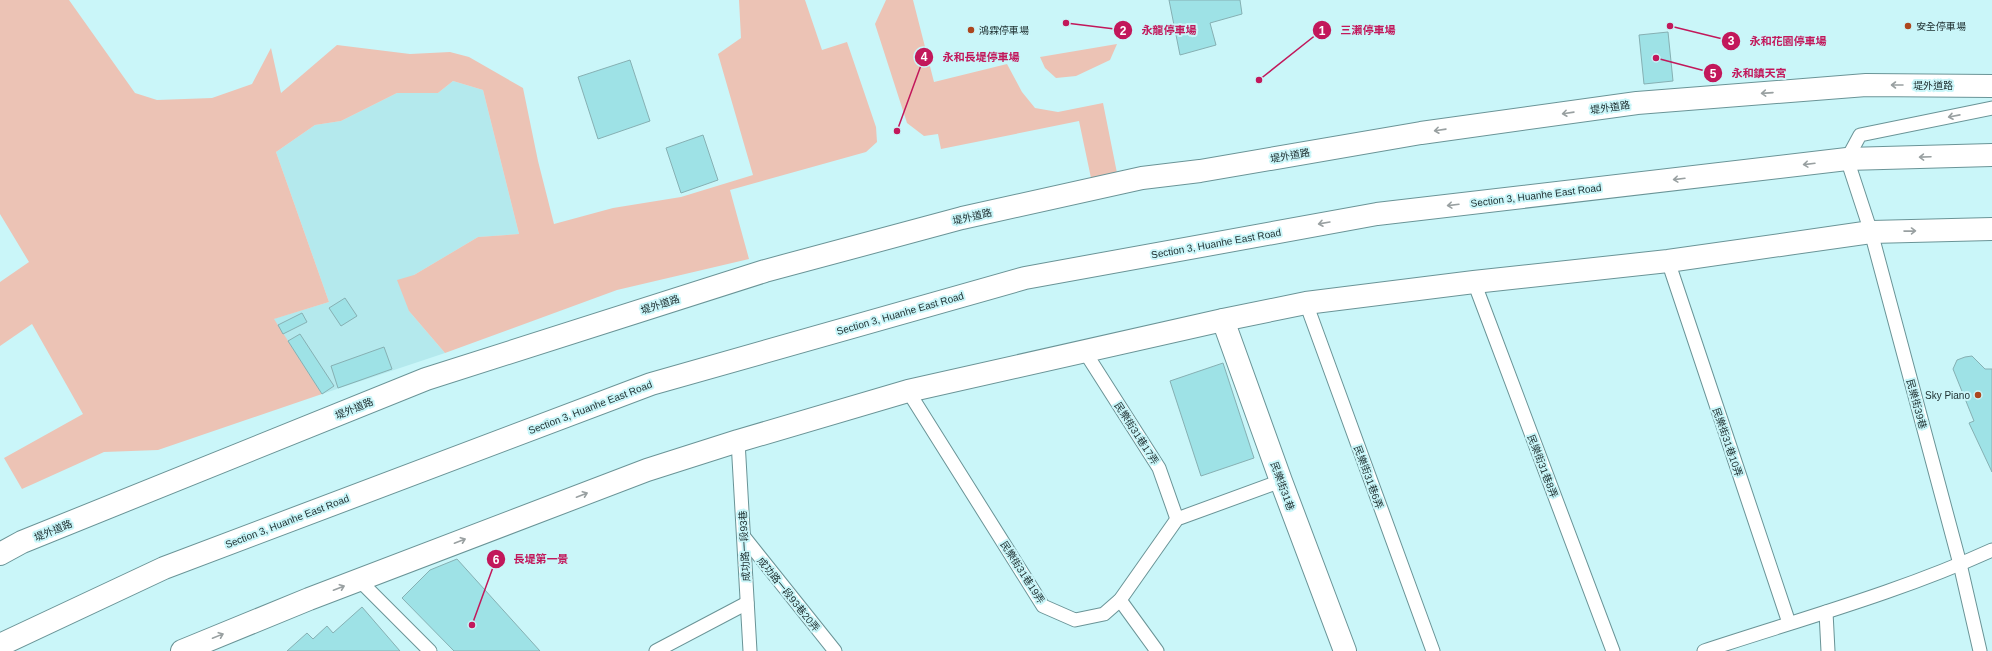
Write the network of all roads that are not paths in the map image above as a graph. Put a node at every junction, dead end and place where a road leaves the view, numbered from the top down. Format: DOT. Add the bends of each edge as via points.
graph roads {
  1 [pos="1992,86"];
  2 [pos="1992,108"];
  3 [pos="1992,155"];
  4 [pos="1847,159"];
  5 [pos="1992,229"];
  6 [pos="1871,232"];
  7 [pos="1668,261"];
  8 [pos="1474,282"];
  9 [pos="1306,303"];
  10 [pos="1223,320"];
  11 [pos="1085,352"];
  12 [pos="908,392"];
  13 [pos="738,441"];
  14 [pos="1281,481"];
  15 [pos="1177,519"];
  16 [pos="744,537"];
  17 [pos="1992,550"];
  18 [pos="0,554"];
  19 [pos="1960,564"];
  20 [pos="359,580"];
  21 [pos="1120,600"];
  22 [pos="747,603"];
  23 [pos="1826,612"];
  24 [pos="1789,623"];
  25 [pos="0,645"];
  26 [pos="182,651"];
  27 [pos="430,651"];
  28 [pos="656,651"];
  29 [pos="750,651"];
  30 [pos="835,651"];
  31 [pos="1157,651"];
  32 [pos="1345,651"];
  33 [pos="1433,651"];
  34 [pos="1613,651"];
  35 [pos="1704,651"];
  36 [pos="1828,651"];
  37 [pos="1980,651"];
  1 -- 18 [label="street, 堤外道路, one-way" via="1866,85 1637,103 1421,133 1200,171 1142,178 962,218 765,271 426,379 22,542"];
  2 -- 4 [label="lane, one-way" via="1860,134"];
  3 -- 4 [label="street, Section 3, Huanhe East Road, one-way"];
  4 -- 6 [label="lane, 民樂街39巷"];
  4 -- 25 [label="street, Section 3, Huanhe East Road, one-way" via="1376,214 1024,278 651,384 164,568"];
  6 -- 5 [label="street, one-way"];
  6 -- 7 [label="street"];
  6 -- 19 [label="lane, 民樂街39巷"];
  7 -- 8 [label="street"];
  7 -- 24 [label="lane, 民樂街31巷10弄"];
  8 -- 9 [label="street"];
  8 -- 34 [label="lane, 民樂街31巷8弄"];
  9 -- 10 [label="street"];
  9 -- 33 [label="lane, 民樂街31巷6弄"];
  10 -- 11 [label="street"];
  10 -- 14 [label="street, 民樂街31巷"];
  11 -- 12 [label="street"];
  11 -- 15 [label="lane, 民樂街31巷17弄" via="1159,468"];
  12 -- 13 [label="street"];
  12 -- 21 [label="lane, 民樂街31巷19弄" via="1043,606 1075,620 1104,614"];
  13 -- 16 [label="lane, 成功路一段93巷"];
  20 -- 13 [label="street, one-way" via="647,470"];
  14 -- 15 [label="lane"];
  14 -- 32 [label="street, 民樂街31巷"];
  15 -- 21 [label="lane, 民樂街31巷19弄"];
  16 -- 22 [label="lane, 成功路一段93巷"];
  16 -- 30 [label="lane, 成功路一段93巷20弄"];
  17 -- 19 [label="lane"];
  19 -- 23 [label="lane"];
  19 -- 37 [label="lane, 民樂街39巷"];
  26 -- 20 [label="street, one-way"];
  20 -- 27 [label="lane"];
  21 -- 31 [label="lane"];
  22 -- 28 [label="lane"];
  22 -- 29 [label="lane, 成功路一段93巷"];
  23 -- 24 [label="lane"];
  23 -- 36 [label="lane"];
  24 -- 35 [label="lane"];
}
